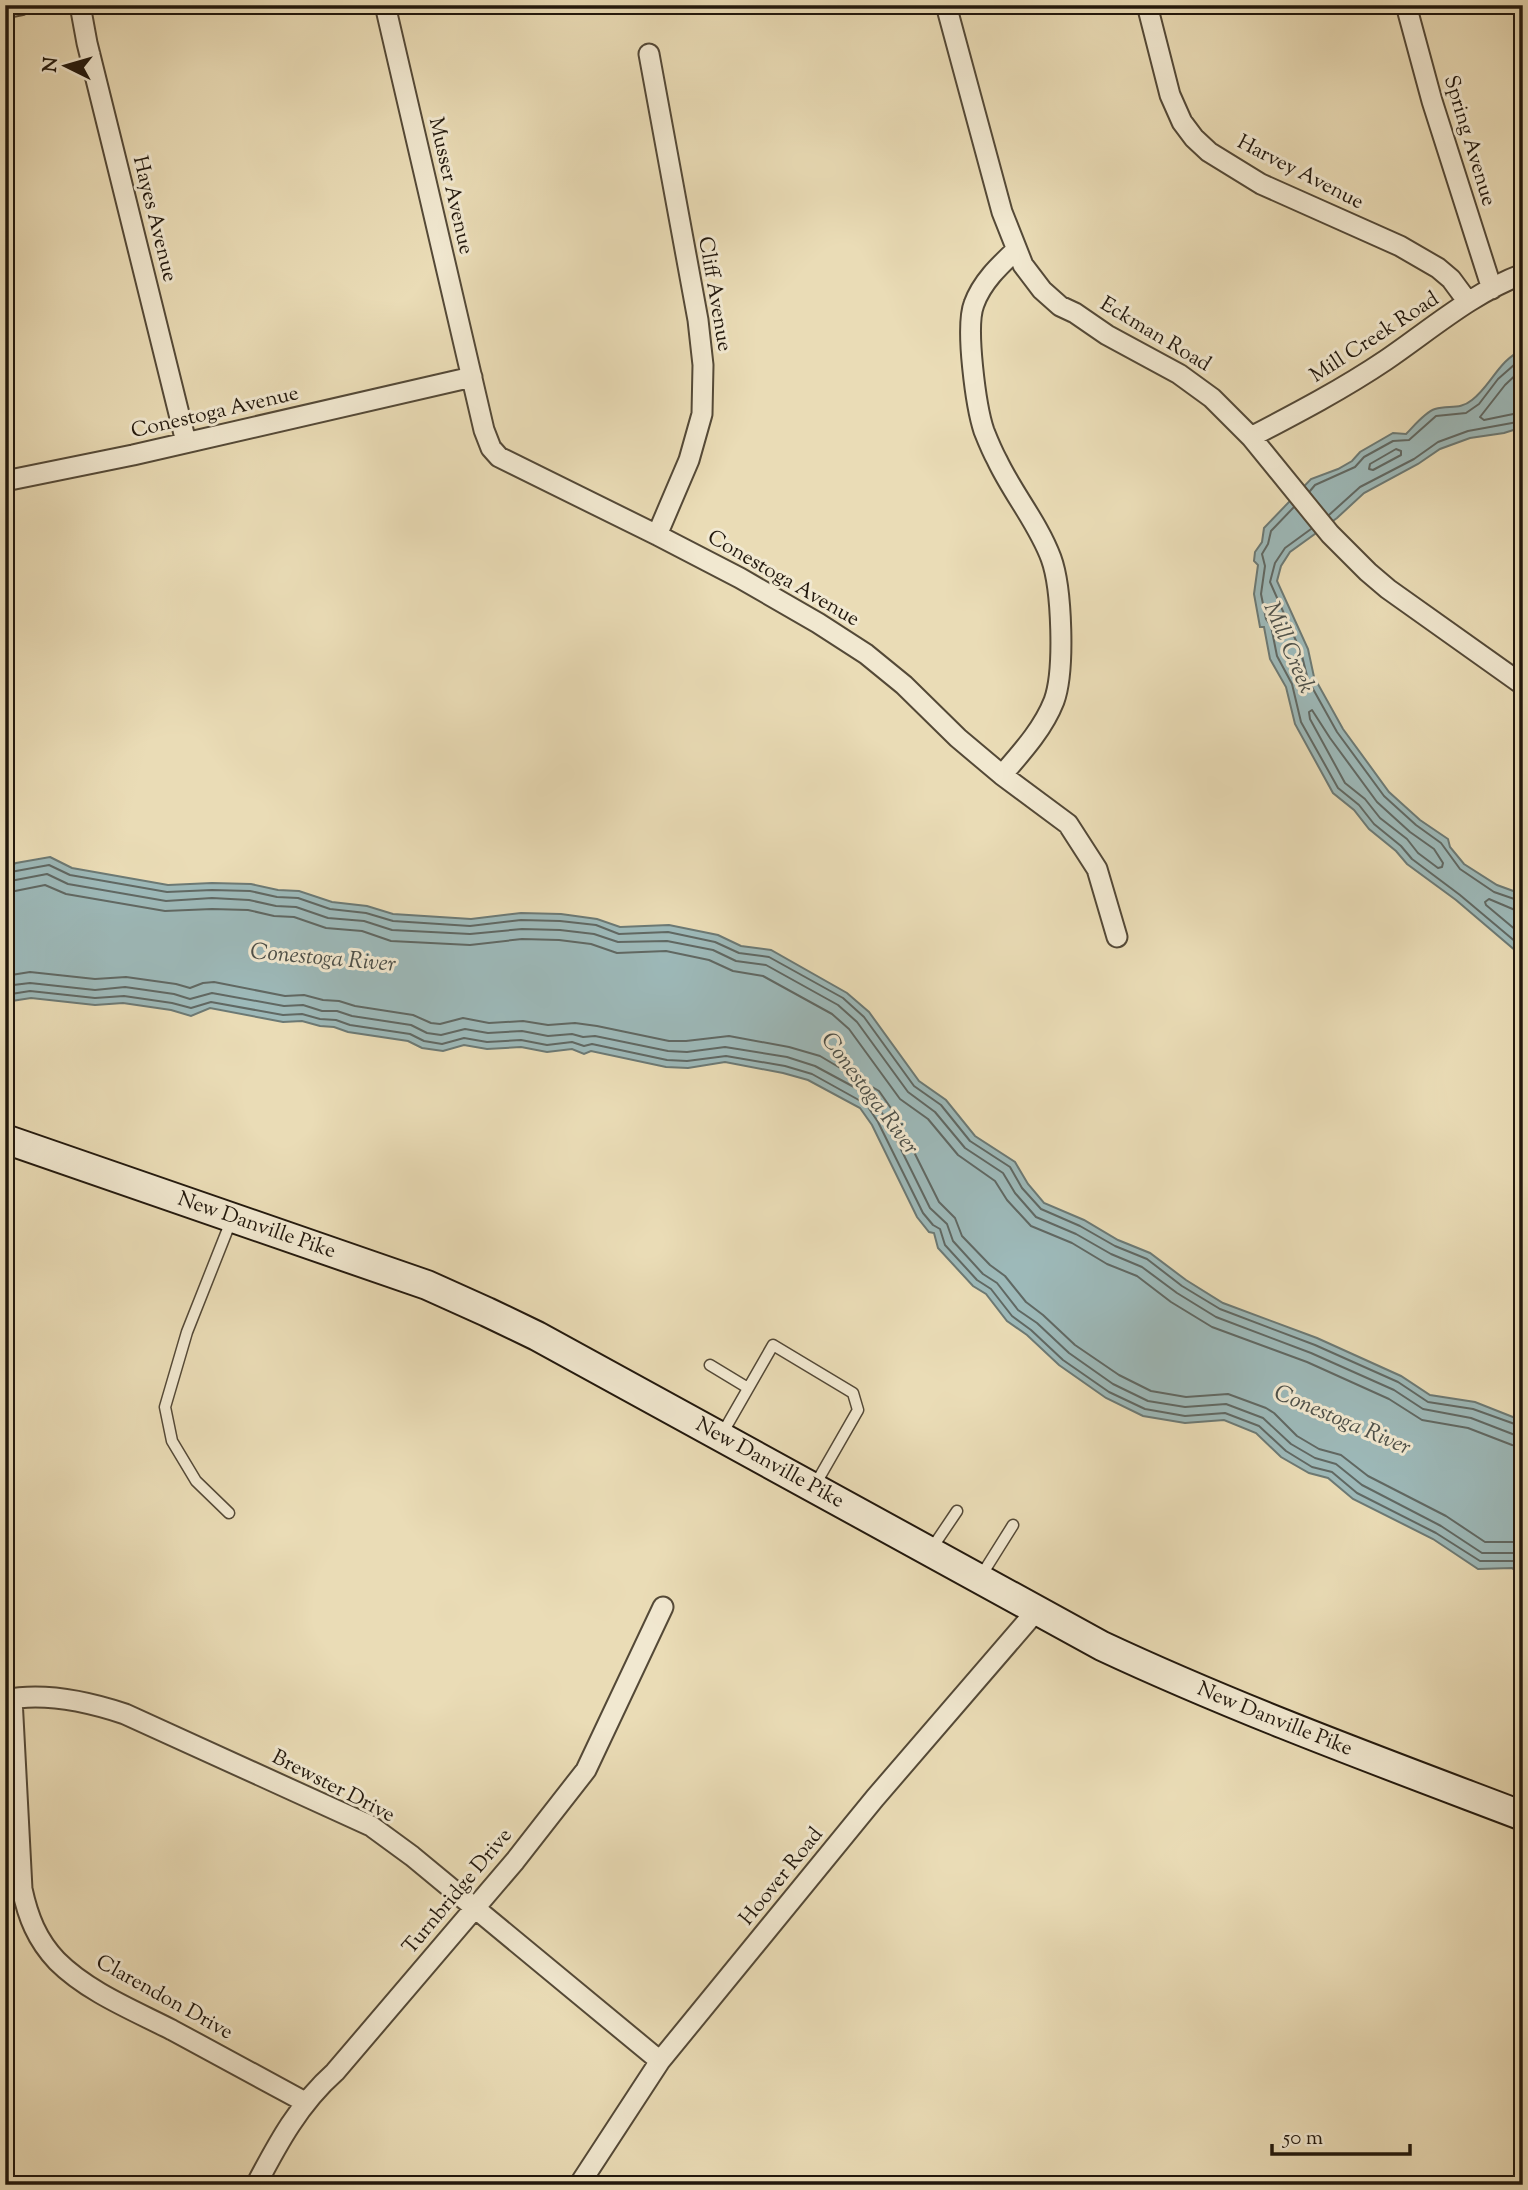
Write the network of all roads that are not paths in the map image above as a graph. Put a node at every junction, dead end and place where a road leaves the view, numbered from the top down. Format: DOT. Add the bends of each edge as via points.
graph roads {
  1 [pos="20,5"];
  2 [pos="80,5"];
  3 [pos="385,5"];
  4 [pos="946,5"];
  5 [pos="1146,5"];
  6 [pos="1406,5"];
  7 [pos="5,8"];
  8 [pos="649,54"];
  9 [pos="1016,250"];
  10 [pos="1523,274"];
  11 [pos="1492,289"];
  12 [pos="1468,302"];
  13 [pos="472,377"];
  14 [pos="1251,437"];
  15 [pos="186,442"];
  16 [pos="7,481"];
  17 [pos="657,535"];
  18 [pos="1523,685"];
  19 [pos="1002,775"];
  20 [pos="1116,937"];
  21 [pos="5,1139"];
  22 [pos="232,1217"];
  23 [pos="710,1365"];
  24 [pos="748,1388"];
  25 [pos="720,1437"];
  26 [pos="814,1487"];
  27 [pos="957,1511"];
  28 [pos="229,1513"];
  29 [pos="1013,1525"];
  30 [pos="930,1551"];
  31 [pos="979,1580"];
  32 [pos="663,1607"];
  33 [pos="1037,1610"];
  34 [pos="9,1699"];
  35 [pos="1523,1816"];
  36 [pos="474,1907"];
  37 [pos="660,2061"];
  38 [pos="305,2102"];
  39 [pos="256,2185"];
  40 [pos="579,2185"];
  1 -- 7 [label="street"];
  2 -- 15 [label="street, Hayes Avenue"];
  3 -- 13 [label="street, Musser Avenue"];
  4 -- 9 [label="street, Eckman Road"];
  5 -- 12 [label="street, Harvey Avenue" via="1170,95 1182,122 1209,152 1261,184 1400,246 1438,268"];
  6 -- 11 [label="street, Spring Avenue"];
  8 -- 17 [label="street, Cliff Avenue" via="703,365 702,414 690,460"];
  9 -- 14 [label="street, Eckman Road" via="1042,290 1060,306 1198,386"];
  9 -- 19 [label="street" via="983,285 972,307 974,378 983,429 1052,560 1060,670 1046,719"];
  10 -- 11 [label="street, Mill Creek Road"];
  11 -- 12 [label="street, Mill Creek Road"];
  12 -- 14 [label="street, Mill Creek Road" via="1324,399"];
  13 -- 15 [label="street, Conestoga Avenue"];
  13 -- 17 [label="street, Conestoga Avenue" via="484,430 499,457"];
  14 -- 18 [label="street, Eckman Road" via="1330,534 1388,589"];
  15 -- 16 [label="street, Conestoga Avenue"];
  17 -- 19 [label="street, Conestoga Avenue" via="866,654"];
  19 -- 20 [label="street, Conestoga Avenue" via="1068,824 1097,869"];
  21 -- 22 [label="main road, New Danville Pike"];
  22 -- 25 [label="main road, New Danville Pike" via="451,1296 537,1336"];
  22 -- 28 [label="lane" via="187,1332 165,1407 172,1440 196,1481"];
  23 -- 24 [label="lane"];
  24 -- 25 [label="lane"];
  24 -- 26 [label="lane" via="773,1345 853,1392 858,1410"];
  25 -- 26 [label="main road, New Danville Pike"];
  26 -- 30 [label="main road, New Danville Pike"];
  27 -- 30 [label="lane"];
  29 -- 31 [label="lane"];
  30 -- 31 [label="main road, New Danville Pike"];
  31 -- 33 [label="main road, New Danville Pike"];
  32 -- 36 [label="street, Turnbridge Drive" via="586,1770"];
  33 -- 35 [label="main road, New Danville Pike" via="1171,1678"];
  33 -- 37 [label="street, Hoover Road" via="875,1798"];
  34 -- 36 [label="street, Brewster Drive" via="42,1698 125,1714 371,1826"];
  34 -- 38 [label="street, Clarendon Drive" via="22,1889 27,1913 45,1947 92,1988"];
  36 -- 37 [label="street, Brewster Drive"];
  36 -- 38 [label="street, Turnbridge Drive"];
  37 -- 40 [label="street, Hoover Road"];
  38 -- 39 [label="street, Turnbridge Drive"];
}
